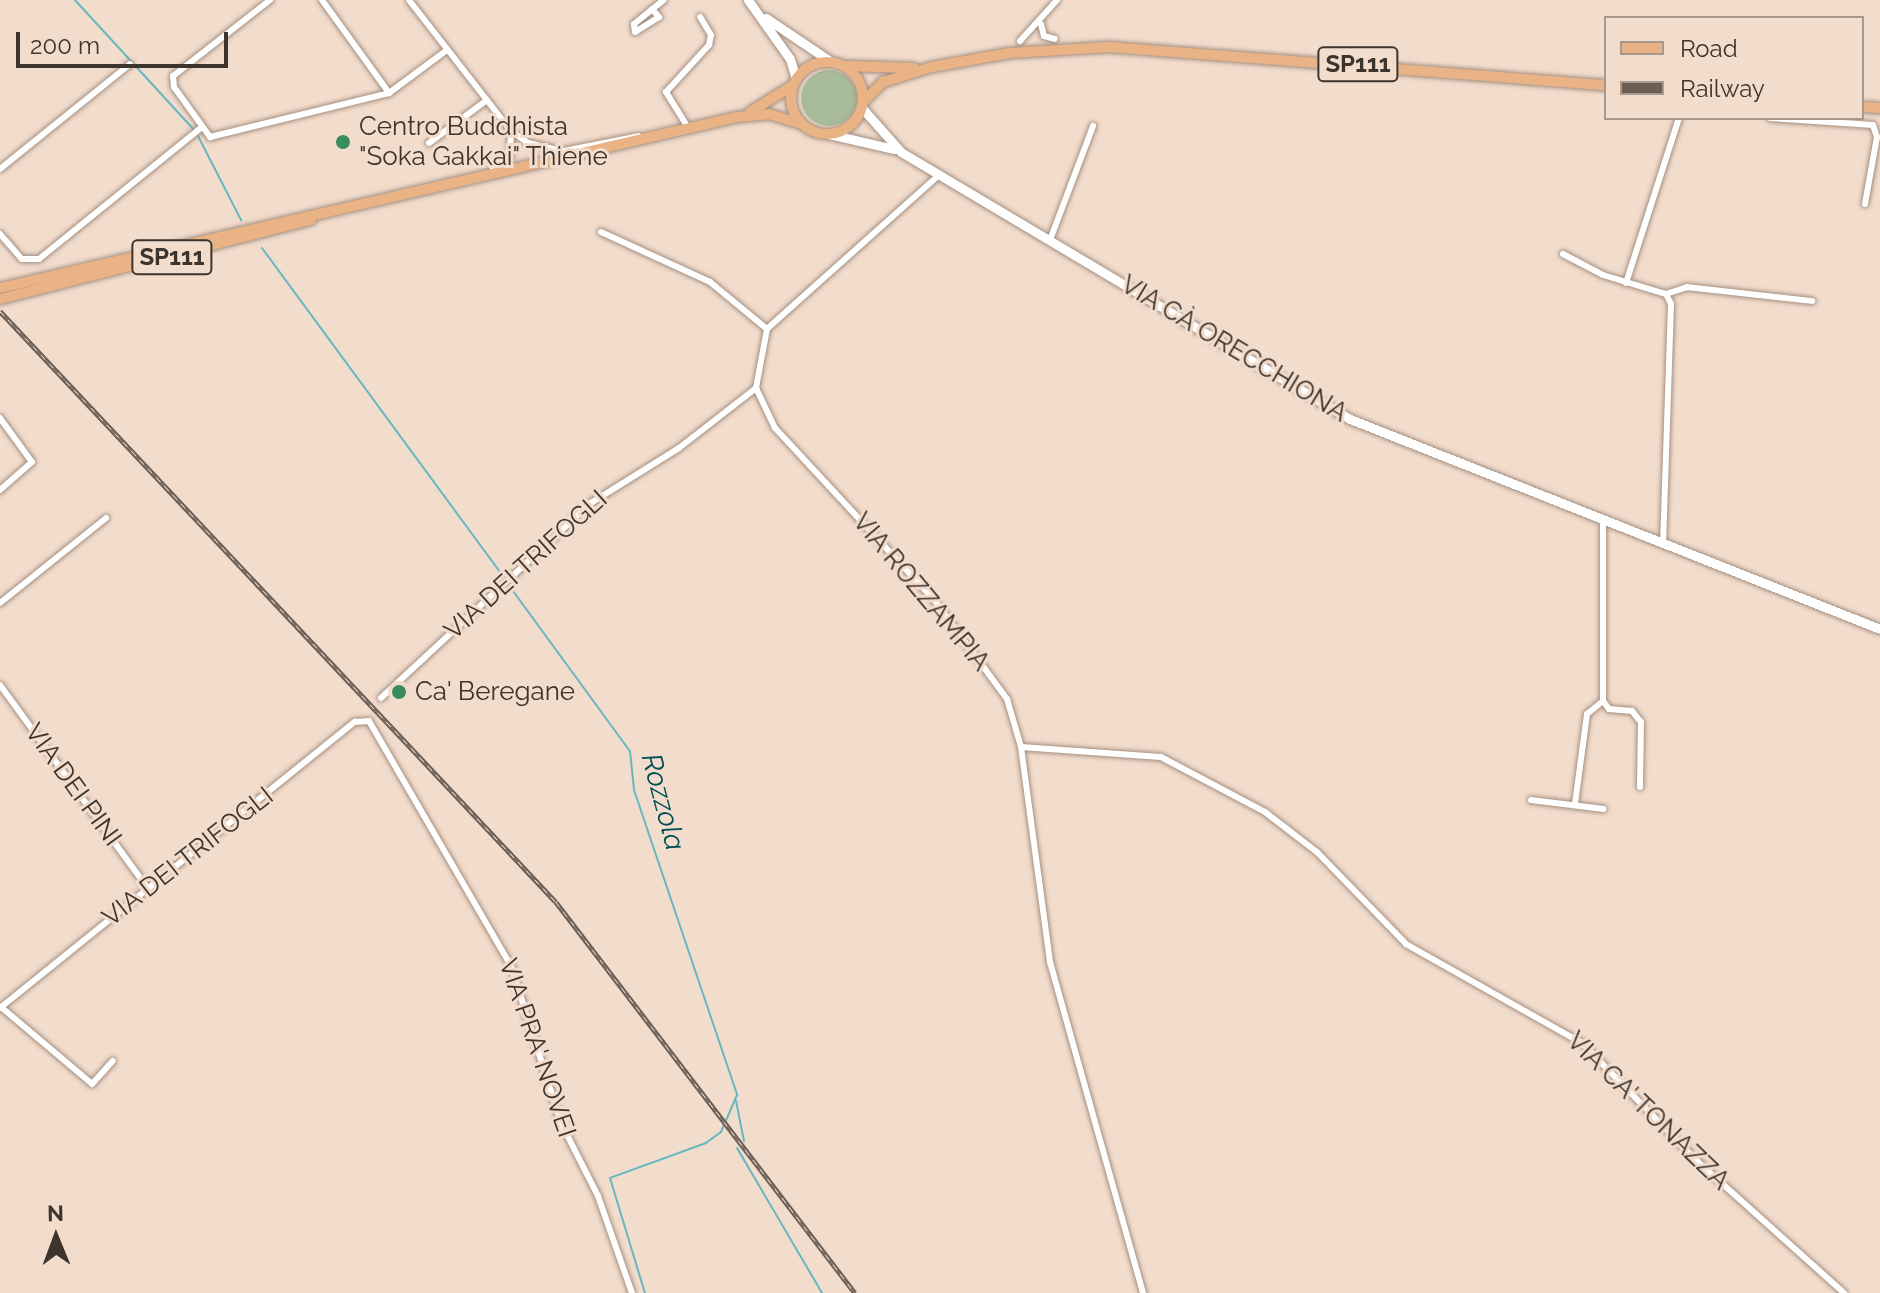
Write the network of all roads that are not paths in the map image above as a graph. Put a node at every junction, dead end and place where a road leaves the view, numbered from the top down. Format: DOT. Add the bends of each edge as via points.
graph roads {
  1 [pos="270,0"];
  2 [pos="322,0"];
  3 [pos="409,0"];
  4 [pos="664,0"];
  5 [pos="748,0"];
  6 [pos="1057,0"];
  7 [pos="652,9"];
  8 [pos="756,11"];
  9 [pos="700,17"];
  10 [pos="1041,24"];
  11 [pos="1055,39"];
  12 [pos="1020,41"];
  13 [pos="447,50"];
  14 [pos="830,61"];
  15 [pos="130,64"];
  16 [pos="845,65"];
  17 [pos="932,67"];
  18 [pos="794,82"];
  19 [pos="1604,85"];
  20 [pos="389,93"];
  21 [pos="487,100"];
  22 [pos="863,105"];
  23 [pos="737,117"];
  24 [pos="1678,120"];
  25 [pos="1799,120"];
  26 [pos="802,124"];
  27 [pos="1093,126"];
  28 [pos="689,129"];
  29 [pos="197,131"];
  30 [pos="511,131"];
  31 [pos="829,134"];
  32 [pos="658,136"];
  33 [pos="429,143"];
  34 [pos="901,152"];
  35 [pos="0,169"];
  36 [pos="940,175"];
  37 [pos="411,194"];
  38 [pos="1865,204"];
  39 [pos="343,209"];
  40 [pos="601,232"];
  41 [pos="0,234"];
  42 [pos="1050,240"];
  43 [pos="1563,254"];
  44 [pos="1626,283"];
  45 [pos="0,288"];
  46 [pos="1666,294"];
  47 [pos="0,299"];
  48 [pos="1812,301"];
  49 [pos="767,329"];
  50 [pos="756,388"];
  51 [pos="0,418"];
  52 [pos="0,490"];
  53 [pos="1603,517"];
  54 [pos="106,518"];
  55 [pos="1663,541"];
  56 [pos="0,603"];
  57 [pos="1880,629"];
  58 [pos="0,685"];
  59 [pos="381,698"];
  60 [pos="1603,701"];
  61 [pos="375,729"];
  62 [pos="1021,747"];
  63 [pos="1640,787"];
  64 [pos="1531,800"];
  65 [pos="1575,804"];
  66 [pos="1603,809"];
  67 [pos="146,886"];
  68 [pos="0,1007"];
  69 [pos="113,1061"];
  70 [pos="632,1293"];
  71 [pos="1143,1293"];
  72 [pos="1844,1293"];
  1 -- 29 [label="street" via="178,66 174,87"];
  2 -- 20 [label="street"];
  3 -- 13 [label="street"];
  4 -- 7 [label="street"];
  5 -- 8 [label="main road"];
  6 -- 10 [label="street"];
  8 -- 14 [label="main road"];
  8 -- 18 [label="main road" via="790,59"];
  9 -- 28 [label="street" via="711,35 709,45 666,92"];
  10 -- 11 [label="street" via="1044,36"];
  10 -- 12 [label="street"];
  13 -- 20 [label="street"];
  13 -- 21 [label="street"];
  14 -- 16 [label="main road, SP111"];
  14 -- 18 [label="main road, SP111" via="807,67"];
  15 -- 35 [label="street"];
  16 -- 17 [label="main road, SP111"];
  16 -- 22 [label="main road" via="860,81"];
  17 -- 19 [label="main road, SP111" via="1039,50 1167,47"];
  17 -- 22 [label="main road, SP111" via="883,82"];
  18 -- 23 [label="main road, SP111"];
  18 -- 26 [label="main road" via="792,106"];
  20 -- 29 [label="street" via="210,137"];
  21 -- 30 [label="street"];
  21 -- 33 [label="street"];
  22 -- 31 [label="main road, SP111" via="850,126"];
  22 -- 34 [label="main road, VIA CÀ ORECCHIONA"];
  23 -- 26 [label="main road, SP111" via="769,114"];
  23 -- 28 [label="main road, SP111"];
  24 -- 44 [label="street"];
  25 -- 38 [label="street" via="1873,125 1877,137"];
  26 -- 31 [label="main road, SP111"];
  27 -- 42 [label="street"];
  28 -- 32 [label="main road, SP111"];
  29 -- 41 [label="street" via="39,259 22,259"];
  30 -- 32 [label="street" via="548,150"];
  30 -- 37 [label="street" via="510,157 498,168"];
  31 -- 34 [label="main road, VIA CÀ ORECCHIONA"];
  32 -- 37 [label="main road, SP111"];
  34 -- 36 [label="main road, VIA CÀ ORECCHIONA"];
  36 -- 42 [label="main road, VIA CÀ ORECCHIONA"];
  36 -- 49 [label="street"];
  37 -- 39 [label="main road, SP111"];
  39 -- 45 [label="main road, SP111"];
  39 -- 47 [label="main road, SP111" via="284,230"];
  40 -- 49 [label="street" via="710,282"];
  42 -- 53 [label="main road, VIA CÀ ORECCHIONA" via="1350,419"];
  43 -- 44 [label="street"];
  44 -- 46 [label="street"];
  46 -- 48 [label="street" via="1687,287"];
  46 -- 55 [label="street"];
  49 -- 50 [label="street"];
  50 -- 59 [label="street, VIA DEI TRIFOGLI" via="679,448 609,488"];
  50 -- 62 [label="street, VIA ROZZAMPIA" via="775,428 935,601 993,677"];
  51 -- 52 [label="street" via="32,462"];
  53 -- 55 [label="main road, VIA CÀ ORECCHIONA"];
  53 -- 60 [label="street"];
  54 -- 56 [label="street"];
  55 -- 57 [label="main road, VIA CÀ ORECCHIONA"];
  58 -- 67 [label="street, VIA DEI PINI"];
  60 -- 63 [label="street" via="1609,709 1632,711 1641,722"];
  60 -- 65 [label="street" via="1587,714"];
  61 -- 67 [label="street, VIA DEI TRIFOGLI" via="369,721 355,722 210,844"];
  61 -- 70 [label="street, VIA PRA' NOVEI" via="511,966 561,1123 598,1196"];
  62 -- 71 [label="street, VIA ROZZAMPIA" via="1042,927"];
  62 -- 72 [label="street, VIA CA' TONAZZA" via="1161,757 1265,812 1317,852 1406,944 1582,1043 1697,1161"];
  64 -- 65 [label="street"];
  65 -- 66 [label="street"];
  67 -- 68 [label="street, VIA DEI TRIFOGLI"];
  68 -- 69 [label="street" via="92,1084"];
}
